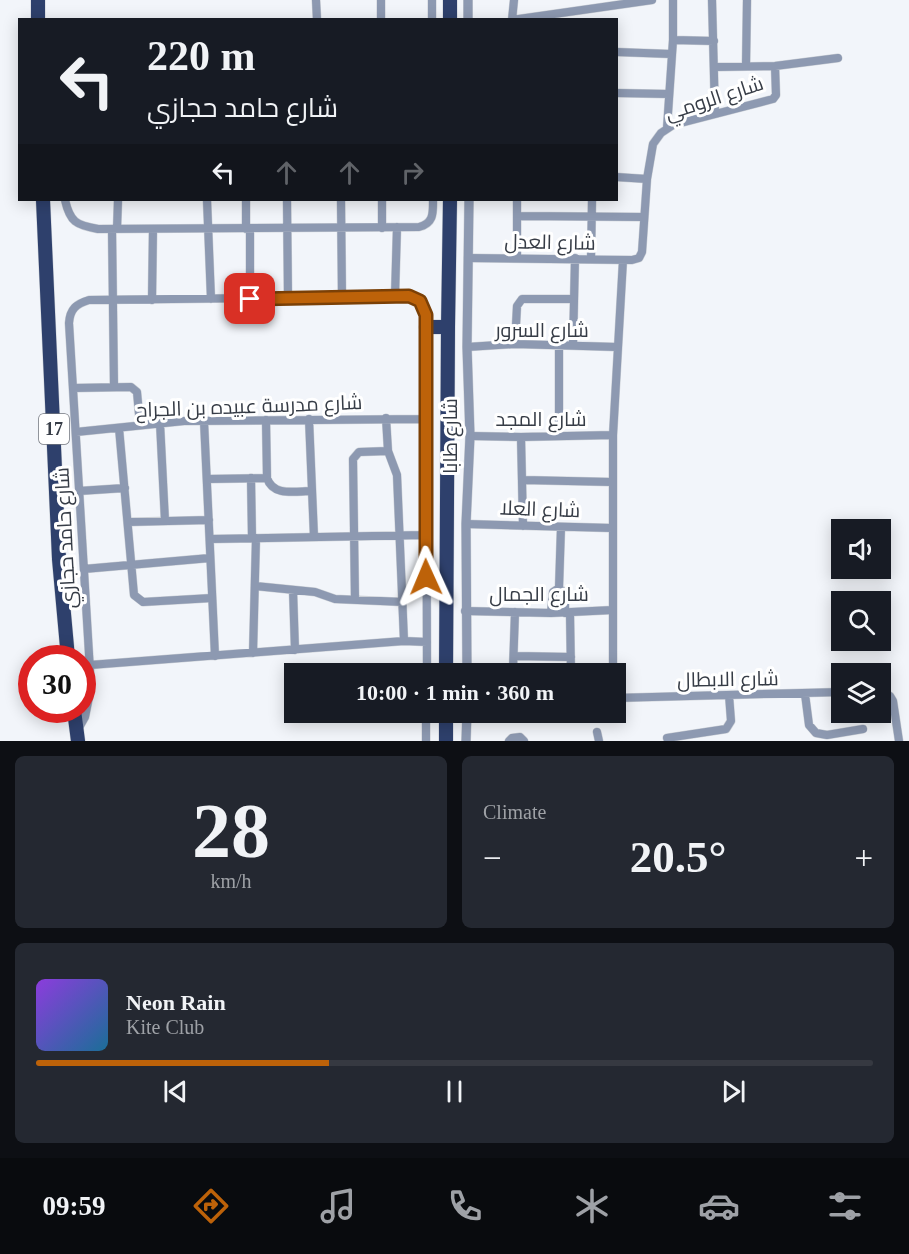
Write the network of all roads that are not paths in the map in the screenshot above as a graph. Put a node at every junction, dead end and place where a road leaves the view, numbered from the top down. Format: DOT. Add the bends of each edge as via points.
graph roads {
  1 [pos="38,0"];
  2 [pos="316,0"];
  3 [pos="381,0"];
  4 [pos="432,0"];
  5 [pos="450,0"];
  6 [pos="468,0"];
  7 [pos="514,0"];
  8 [pos="647,0"];
  9 [pos="673,0"];
  10 [pos="712,0"];
  11 [pos="747,0"];
  12 [pos="592,4"];
  13 [pos="573,15"];
  14 [pos="38,18"];
  15 [pos="317,18"];
  16 [pos="381,18"];
  17 [pos="432,18"];
  18 [pos="450,18"];
  19 [pos="468,18"];
  20 [pos="512,18"];
  21 [pos="536,18"];
  22 [pos="673,40"];
  23 [pos="714,41"];
  24 [pos="618,52"];
  25 [pos="671,54"];
  26 [pos="838,58"];
  27 [pos="746,66"];
  28 [pos="775,66"];
  29 [pos="715,67"];
  30 [pos="618,93"];
  31 [pos="669,94"];
  32 [pos="716,114"];
  33 [pos="667,128"];
  34 [pos="618,177"];
  35 [pos="647,179"];
  36 [pos="43,201"];
  37 [pos="65,201"];
  38 [pos="118,201"];
  39 [pos="207,201"];
  40 [pos="246,201"];
  41 [pos="287,201"];
  42 [pos="341,201"];
  43 [pos="382,201"];
  44 [pos="433,201"];
  45 [pos="450,201"];
  46 [pos="469,201"];
  47 [pos="517,201"];
  48 [pos="592,201"];
  49 [pos="517,216"];
  50 [pos="592,216"];
  51 [pos="644,217"];
  52 [pos="397,227"];
  53 [pos="287,228"];
  54 [pos="341,228"];
  55 [pos="382,228"];
  56 [pos="115,229"];
  57 [pos="153,229"];
  58 [pos="208,229"];
  59 [pos="248,229"];
  60 [pos="468,258"];
  61 [pos="517,258"];
  62 [pos="575,258"];
  63 [pos="591,259"];
  64 [pos="628,260"];
  65 [pos="395,296"];
  66 [pos="288,298"];
  67 [pos="342,298"];
  68 [pos="211,299"];
  69 [pos="250,299"];
  70 [pos="574,299"];
  71 [pos="113,300"];
  72 [pos="152,300"];
  73 [pos="426,327"];
  74 [pos="448,327"];
  75 [pos="515,344"];
  76 [pos="559,345"];
  77 [pos="573,345"];
  78 [pos="467,347"];
  79 [pos="617,348"];
  80 [pos="114,386"];
  81 [pos="73,388"];
  82 [pos="386,418"];
  83 [pos="425,418"];
  84 [pos="309,419"];
  85 [pos="266,420"];
  86 [pos="204,421"];
  87 [pos="160,423"];
  88 [pos="140,426"];
  89 [pos="119,428"];
  90 [pos="76,432"];
  91 [pos="559,435"];
  92 [pos="613,435"];
  93 [pos="470,436"];
  94 [pos="521,437"];
  95 [pos="388,451"];
  96 [pos="207,478"];
  97 [pos="251,478"];
  98 [pos="267,478"];
  99 [pos="523,480"];
  100 [pos="612,482"];
  101 [pos="124,488"];
  102 [pos="79,491"];
  103 [pos="312,491"];
  104 [pos="208,520"];
  105 [pos="165,521"];
  106 [pos="128,522"];
  107 [pos="466,524"];
  108 [pos="523,525"];
  109 [pos="561,527"];
  110 [pos="612,528"];
  111 [pos="399,535"];
  112 [pos="425,535"];
  113 [pos="354,536"];
  114 [pos="314,537"];
  115 [pos="254,538"];
  116 [pos="210,539"];
  117 [pos="210,558"];
  118 [pos="132,566"];
  119 [pos="84,569"];
  120 [pos="255,586"];
  121 [pos="559,588"];
  122 [pos="293,590"];
  123 [pos="212,598"];
  124 [pos="355,600"];
  125 [pos="403,602"];
  126 [pos="465,610"];
  127 [pos="613,610"];
  128 [pos="515,612"];
  129 [pos="551,613"];
  130 [pos="567,613"];
  131 [pos="404,641"];
  132 [pos="427,642"];
  133 [pos="67,645"];
  134 [pos="89,645"];
  135 [pos="295,650"];
  136 [pos="253,653"];
  137 [pos="215,656"];
  138 [pos="514,656"];
  139 [pos="571,657"];
  140 [pos="427,663"];
  141 [pos="446,663"];
  142 [pos="467,663"];
  143 [pos="513,663"];
  144 [pos="571,663"];
  145 [pos="613,663"];
  146 [pos="96,665"];
  147 [pos="831,693"];
  148 [pos="804,694"];
  149 [pos="729,696"];
  150 [pos="626,698"];
  151 [pos="891,698"];
  152 [pos="83,723"];
  153 [pos="426,723"];
  154 [pos="446,723"];
  155 [pos="467,723"];
  156 [pos="863,729"];
  157 [pos="597,732"];
  158 [pos="77,737"];
  159 [pos="667,738"];
  160 [pos="426,741"];
  161 [pos="446,741"];
  162 [pos="466,741"];
  163 [pos="509,741"];
  164 [pos="524,741"];
  165 [pos="599,741"];
  166 [pos="899,741"];
  1 -- 14 [label="highway"];
  2 -- 15 [label="street"];
  3 -- 16 [label="street"];
  4 -- 17 [label="street"];
  5 -- 18 [label="highway"];
  6 -- 19 [label="street"];
  7 -- 20 [label="street"];
  8 -- 12 [label="street"];
  9 -- 22 [label="street"];
  10 -- 23 [label="street"];
  11 -- 27 [label="street"];
  12 -- 13 [label="street"];
  13 -- 21 [label="street"];
  22 -- 23 [label="street"];
  22 -- 25 [label="street"];
  23 -- 29 [label="street"];
  24 -- 25 [label="street"];
  25 -- 31 [label="street"];
  26 -- 28 [label="street"];
  27 -- 28 [label="street"];
  27 -- 29 [label="street"];
  28 -- 32 [label="street, شارع الرومي" via="773,99"];
  29 -- 32 [label="street"];
  30 -- 31 [label="street"];
  31 -- 33 [label="street"];
  32 -- 33 [label="street, شارع الرومي"];
  33 -- 35 [label="street, شارع الرومي" via="653,144"];
  34 -- 35 [label="street"];
  35 -- 51 [label="street, شارع الرومي"];
  36 -- 133 [label="highway, 17" via="59,559"];
  37 -- 56 [label="street" via="69,216 78,224"];
  38 -- 56 [label="street"];
  39 -- 58 [label="street"];
  40 -- 59 [label="street"];
  41 -- 53 [label="street"];
  42 -- 54 [label="street"];
  43 -- 55 [label="street"];
  44 -- 52 [label="street" via="432,218 426,225"];
  45 -- 74 [label="highway"];
  46 -- 60 [label="street, شارع طابا"];
  47 -- 49 [label="street"];
  48 -- 50 [label="street"];
  49 -- 50 [label="street"];
  49 -- 61 [label="street"];
  50 -- 51 [label="street"];
  50 -- 63 [label="street"];
  51 -- 64 [label="street, شارع الرومي" via="642,252 639,258"];
  52 -- 55 [label="street"];
  52 -- 65 [label="street"];
  53 -- 54 [label="street"];
  53 -- 59 [label="street"];
  53 -- 66 [label="street"];
  54 -- 55 [label="street"];
  54 -- 67 [label="street"];
  56 -- 57 [label="street"];
  56 -- 71 [label="street"];
  57 -- 58 [label="street"];
  57 -- 72 [label="street"];
  58 -- 59 [label="street"];
  58 -- 68 [label="street"];
  59 -- 69 [label="street"];
  60 -- 61 [label="street, شارع العدل"];
  60 -- 78 [label="street, شارع طابا"];
  61 -- 62 [label="street, شارع العدل"];
  62 -- 63 [label="street, شارع العدل"];
  62 -- 70 [label="street"];
  63 -- 64 [label="street, شارع العدل"];
  64 -- 79 [label="street"];
  65 -- 67 [label="street, شارع حامد حجازي"];
  65 -- 73 [label="street, شارع حامد حجازي" via="420,301"];
  66 -- 67 [label="street, شارع حامد حجازي"];
  66 -- 69 [label="street, شارع حامد حجازي"];
  68 -- 69 [label="street, شارع حامد حجازي"];
  68 -- 72 [label="street, شارع حامد حجازي"];
  70 -- 75 [label="street" via="522,299 517,306"];
  70 -- 77 [label="street"];
  71 -- 72 [label="street, شارع حامد حجازي"];
  71 -- 80 [label="street"];
  71 -- 81 [label="street, شارع حامد حجازي" via="80,303 70,315"];
  73 -- 74 [label="highway"];
  73 -- 83 [label="street, شارع حامد حجازي"];
  74 -- 141 [label="highway"];
  75 -- 76 [label="street, شارع السرور"];
  75 -- 78 [label="street, شارع السرور"];
  76 -- 77 [label="street, شارع السرور"];
  76 -- 91 [label="street"];
  77 -- 79 [label="street, شارع السرور"];
  78 -- 93 [label="street, شارع طابا"];
  79 -- 92 [label="street"];
  80 -- 81 [label="street"];
  80 -- 88 [label="street" via="127,385 137,392"];
  81 -- 90 [label="street, شارع حامد حجازي"];
  82 -- 83 [label="street, شارع مدرسة عبيده بن الجراح"];
  82 -- 84 [label="street, شارع مدرسة عبيده بن الجراح"];
  82 -- 95 [label="street"];
  83 -- 112 [label="street, شارع حامد حجازي"];
  84 -- 85 [label="street, شارع مدرسة عبيده بن الجراح"];
  84 -- 103 [label="street"];
  85 -- 86 [label="street, شارع مدرسة عبيده بن الجراح"];
  85 -- 98 [label="street"];
  86 -- 87 [label="street, شارع مدرسة عبيده بن الجراح"];
  86 -- 96 [label="street"];
  87 -- 88 [label="street, شارع مدرسة عبيده بن الجراح"];
  87 -- 105 [label="street"];
  88 -- 89 [label="street, شارع مدرسة عبيده بن الجراح"];
  89 -- 90 [label="street, شارع مدرسة عبيده بن الجراح"];
  89 -- 101 [label="street"];
  90 -- 102 [label="street, شارع حامد حجازي"];
  91 -- 92 [label="street, شارع المجد"];
  91 -- 94 [label="street, شارع المجد"];
  92 -- 100 [label="street"];
  93 -- 94 [label="street, شارع المجد"];
  93 -- 107 [label="street, شارع طابا"];
  94 -- 99 [label="street"];
  95 -- 111 [label="street" via="397,476"];
  95 -- 113 [label="street" via="359,452 353,459"];
  96 -- 97 [label="street"];
  96 -- 104 [label="street"];
  97 -- 98 [label="street"];
  97 -- 115 [label="street"];
  98 -- 103 [label="street" via="278,491"];
  99 -- 100 [label="street"];
  99 -- 108 [label="street"];
  100 -- 110 [label="street"];
  101 -- 102 [label="street"];
  101 -- 106 [label="street"];
  102 -- 119 [label="street, شارع حامد حجازي"];
  103 -- 114 [label="street"];
  104 -- 105 [label="street"];
  104 -- 116 [label="street"];
  105 -- 106 [label="street"];
  106 -- 118 [label="street"];
  107 -- 108 [label="street, شارع العلا"];
  107 -- 126 [label="street, شارع طابا"];
  108 -- 109 [label="street, شارع العلا"];
  109 -- 110 [label="street, شارع العلا"];
  109 -- 121 [label="street"];
  110 -- 127 [label="street"];
  111 -- 112 [label="street"];
  111 -- 113 [label="street"];
  111 -- 125 [label="street"];
  112 -- 132 [label="street, شارع حامد حجازي"];
  113 -- 114 [label="street"];
  113 -- 124 [label="street"];
  114 -- 115 [label="street"];
  115 -- 116 [label="street"];
  115 -- 120 [label="street"];
  116 -- 117 [label="street"];
  117 -- 118 [label="street"];
  117 -- 123 [label="street"];
  118 -- 119 [label="street"];
  118 -- 123 [label="street" via="134,596 139,601"];
  119 -- 134 [label="street, شارع حامد حجازي"];
  120 -- 122 [label="street"];
  120 -- 136 [label="street"];
  121 -- 129 [label="street" via="553,592"];
  121 -- 130 [label="street" via="565,592"];
  122 -- 124 [label="street"];
  122 -- 135 [label="street"];
  123 -- 137 [label="street"];
  124 -- 125 [label="street"];
  125 -- 131 [label="street"];
  126 -- 128 [label="street, شارع الجمال"];
  126 -- 142 [label="street, شارع طابا"];
  127 -- 130 [label="street, شارع الجمال"];
  127 -- 145 [label="street"];
  128 -- 129 [label="street, شارع الجمال"];
  128 -- 138 [label="street"];
  129 -- 130 [label="street, شارع الجمال"];
  130 -- 139 [label="street"];
  131 -- 132 [label="street"];
  131 -- 135 [label="street"];
  132 -- 140 [label="street, شارع حامد حجازي"];
  135 -- 136 [label="street"];
  136 -- 137 [label="street"];
  137 -- 146 [label="street"];
  138 -- 139 [label="street"];
  138 -- 143 [label="street"];
  139 -- 144 [label="street"];
  147 -- 148 [label="street, شارع الابطال"];
  148 -- 149 [label="street, شارع الابطال"];
  148 -- 156 [label="street" via="809,725 816,733"];
  149 -- 150 [label="street, شارع الابطال"];
  149 -- 159 [label="street" via="731,721 726,729"];
  151 -- 166 [label="street"];
  152 -- 158 [label="street, شارع حامد حجازي"];
  153 -- 160 [label="street"];
  154 -- 161 [label="highway"];
  155 -- 162 [label="street"];
  157 -- 165 [label="street"];
  163 -- 164 [label="street" via="520,736"];
}
